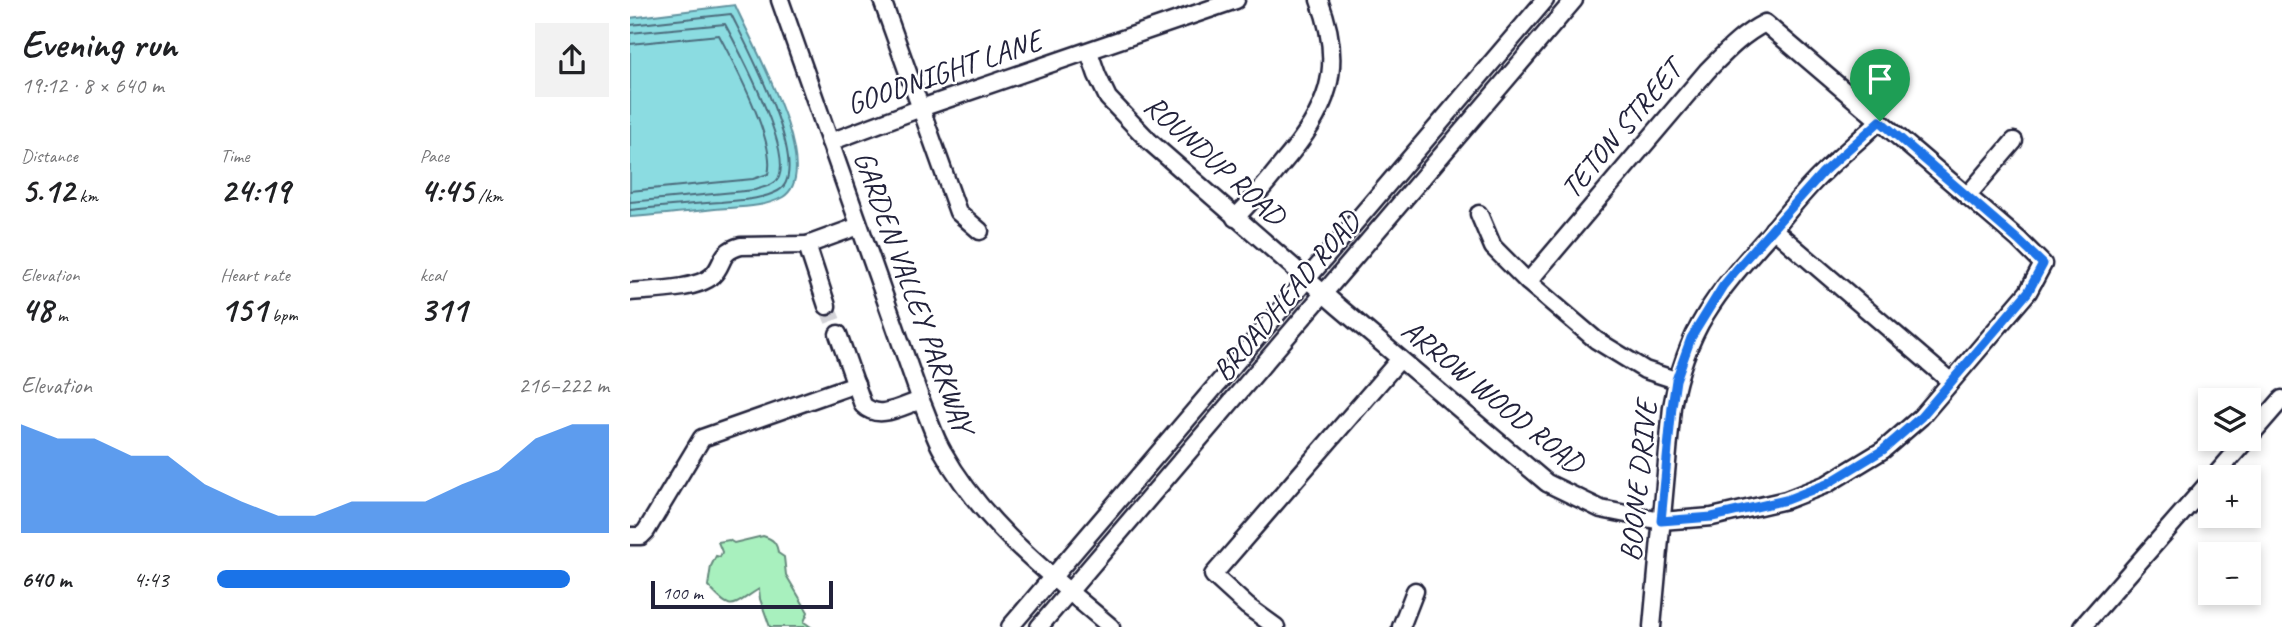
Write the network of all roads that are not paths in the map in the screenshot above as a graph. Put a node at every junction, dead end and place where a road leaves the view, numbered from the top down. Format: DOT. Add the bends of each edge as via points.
graph roads {
  1 [pos="780,0"];
  2 [pos="882,0"];
  3 [pos="1236,0"];
  4 [pos="1319,0"];
  5 [pos="1545,0"];
  6 [pos="1574,0"];
  7 [pos="1089,52"];
  8 [pos="920,108"];
  9 [pos="1880,121"];
  10 [pos="2014,141"];
  11 [pos="830,142"];
  12 [pos="1967,195"];
  13 [pos="1479,214"];
  14 [pos="1236,218"];
  15 [pos="859,226"];
  16 [pos="1773,229"];
  17 [pos="981,231"];
  18 [pos="807,245"];
  19 [pos="1306,278"];
  20 [pos="1528,282"];
  21 [pos="630,292"];
  22 [pos="1324,294"];
  23 [pos="828,306"];
  24 [pos="838,334"];
  25 [pos="1400,359"];
  26 [pos="1676,380"];
  27 [pos="1950,381"];
  28 [pos="856,384"];
  29 [pos="2282,399"];
  30 [pos="920,400"];
  31 [pos="2261,423"];
  32 [pos="2237,451"];
  33 [pos="2224,465"];
  34 [pos="2198,495"];
  35 [pos="1661,521"];
  36 [pos="630,536"];
  37 [pos="1053,578"];
  38 [pos="1069,592"];
  39 [pos="1415,592"];
  40 [pos="1010,627"];
  41 [pos="1039,627"];
  42 [pos="1111,627"];
  43 [pos="1276,627"];
  44 [pos="1401,627"];
  45 [pos="1652,627"];
  46 [pos="2082,627"];
  1 -- 11 [label="street, GARDEN VALLEY PARKWAY"];
  2 -- 8 [label="street"];
  3 -- 7 [label="street, GOODNIGHT LANE"];
  4 -- 14 [label="street" via="1330,43 1328,92 1306,137"];
  5 -- 19 [label="street, BROADHEAD ROAD"];
  6 -- 22 [label="street, BROADHEAD ROAD"];
  7 -- 8 [label="street, GOODNIGHT LANE"];
  7 -- 14 [label="street, ROUNDUP ROAD" via="1108,98 1122,115"];
  8 -- 11 [label="street, GOODNIGHT LANE"];
  8 -- 17 [label="street" via="958,212"];
  9 -- 12 [label="street"];
  9 -- 16 [label="street, BOONE DRIVE" via="1823,172"];
  9 -- 20 [label="street, TETON STREET" via="1765,23 1734,44 1707,72"];
  10 -- 12 [label="street"];
  11 -- 15 [label="street, GARDEN VALLEY PARKWAY"];
  12 -- 27 [label="street, ARROW WOOD ROAD" via="2043,264 2028,292"];
  13 -- 20 [label="street" via="1493,247"];
  14 -- 19 [label="street, ROUNDUP ROAD"];
  15 -- 18 [label="street"];
  15 -- 30 [label="street, GARDEN VALLEY PARKWAY"];
  16 -- 26 [label="street, BOONE DRIVE" via="1712,302 1691,338"];
  16 -- 27 [label="street"];
  18 -- 21 [label="street" via="741,246 723,256 713,275 702,282"];
  18 -- 23 [label="street"];
  19 -- 22 [label="street, ROUNDUP ROAD"];
  19 -- 37 [label="street, BROADHEAD ROAD"];
  20 -- 26 [label="street" via="1624,359"];
  22 -- 25 [label="street, ARROW WOOD ROAD"];
  22 -- 38 [label="street, BROADHEAD ROAD"];
  24 -- 28 [label="street"];
  25 -- 35 [label="street, ARROW WOOD ROAD" via="1547,483 1601,509"];
  25 -- 43 [label="street" via="1213,575"];
  26 -- 35 [label="street, BOONE DRIVE"];
  27 -- 35 [label="street, ARROW WOOD ROAD" via="1921,417 1883,450 1817,489 1712,517"];
  28 -- 30 [label="street" via="870,412 880,414"];
  28 -- 36 [label="street" via="702,438 646,531"];
  29 -- 31 [label="street"];
  30 -- 37 [label="street, GARDEN VALLEY PARKWAY" via="942,451 966,488 986,514"];
  32 -- 33 [label="street"];
  34 -- 46 [label="street"];
  35 -- 45 [label="street, BOONE DRIVE"];
  37 -- 38 [label="street, GARDEN VALLEY PARKWAY"];
  37 -- 40 [label="street, BROADHEAD ROAD"];
  38 -- 41 [label="street, BROADHEAD ROAD"];
  38 -- 42 [label="street, GARDEN VALLEY PARKWAY"];
  39 -- 44 [label="street"];
}
